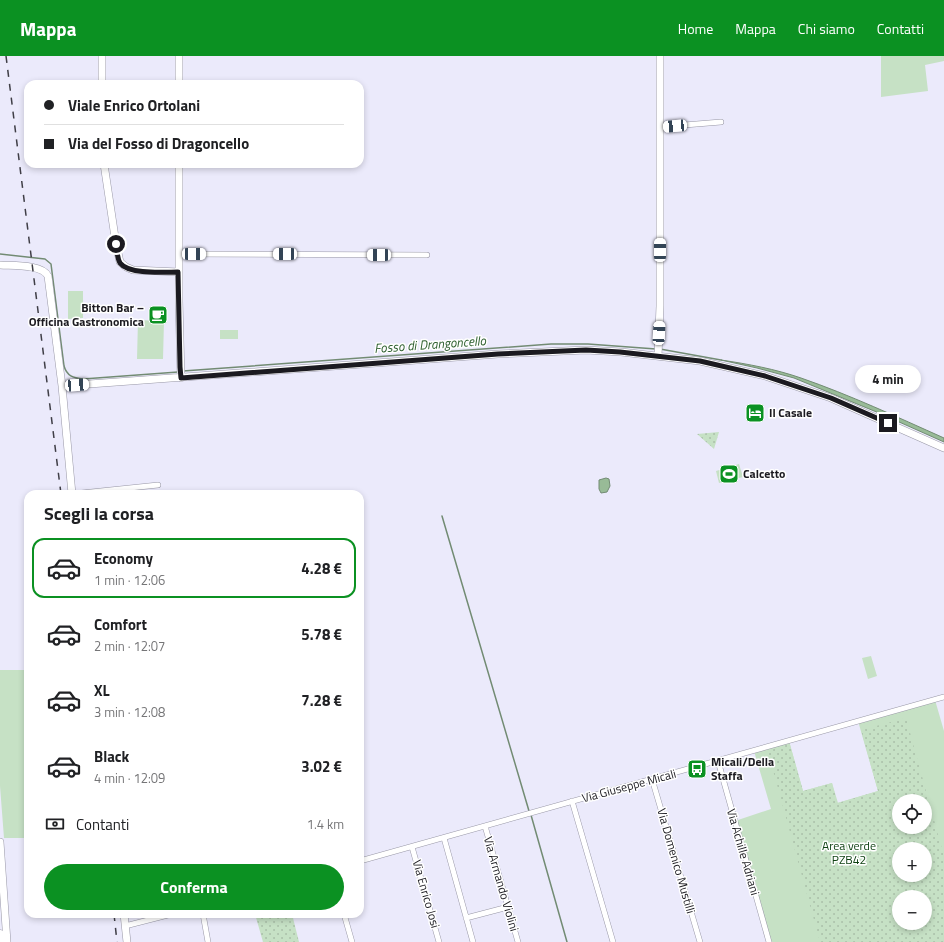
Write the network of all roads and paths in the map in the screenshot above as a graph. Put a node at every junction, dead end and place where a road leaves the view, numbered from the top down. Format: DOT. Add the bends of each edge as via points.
graph roads {
  1 [pos="102,56"];
  2 [pos="180,56"];
  3 [pos="660,56"];
  4 [pos="102,80"];
  5 [pos="179,80"];
  6 [pos="721,122"];
  7 [pos="660,127"];
  8 [pos="105,168"];
  9 [pos="179,168"];
  10 [pos="179,254"];
  11 [pos="427,255"];
  12 [pos="0,265"];
  13 [pos="178,272"];
  14 [pos="658,351"];
  15 [pos="181,376"];
  16 [pos="62,386"];
  17 [pos="944,448"];
  18 [pos="158,485"];
  19 [pos="72,490"];
  20 [pos="110,490"];
  21 [pos="944,697"];
  22 [pos="718,761"];
  23 [pos="652,779"];
  24 [pos="572,801"];
  25 [pos="485,826"];
  26 [pos="444,838"];
  27 [pos="0,842"];
  28 [pos="412,847"];
  29 [pos="364,860"];
  30 [pos="508,907"];
  31 [pos="124,918"];
  32 [pos="156,918"];
  33 [pos="205,918"];
  34 [pos="345,918"];
  35 [pos="466,918"];
  36 [pos="125,926"];
  37 [pos="0,934"];
  38 [pos="1,942"];
  39 [pos="7,942"];
  40 [pos="127,942"];
  41 [pos="208,942"];
  42 [pos="352,942"];
  43 [pos="439,942"];
  44 [pos="473,942"];
  45 [pos="518,942"];
  46 [pos="613,942"];
  47 [pos="700,942"];
  48 [pos="769,942"];
  1 -- 4 [label="street"];
  2 -- 5 [label="street"];
  3 -- 7 [label="street"];
  6 -- 7 [label="street"];
  7 -- 14 [label="street"];
  8 -- 13 [label="street" via="120,262 133,270"];
  9 -- 10 [label="street"];
  10 -- 11 [label="street"];
  10 -- 13 [label="street"];
  12 -- 16 [label="street" via="36,268 47,274"];
  13 -- 15 [label="street"];
  14 -- 15 [label="street" via="586,350 506,354"];
  14 -- 17 [label="street" via="798,386"];
  15 -- 16 [label="street"];
  16 -- 19 [label="street"];
  18 -- 20 [label="street"];
  21 -- 22 [label="street, Via Giuseppe Micali"];
  22 -- 23 [label="street, Via Giuseppe Micali"];
  22 -- 48 [label="street, Via Achille Adriani"];
  23 -- 24 [label="street, Via Giuseppe Micali"];
  23 -- 47 [label="street, Via Domenico Mustilli"];
  24 -- 25 [label="street, Via Giuseppe Micali"];
  24 -- 46 [label="street"];
  25 -- 26 [label="street, Via Giuseppe Micali"];
  25 -- 30 [label="street, Via Armando Violini"];
  26 -- 28 [label="street, Via Giuseppe Micali"];
  26 -- 35 [label="street"];
  27 -- 39 [label="street"];
  28 -- 29 [label="street, Via Giuseppe Micali"];
  28 -- 43 [label="street, Via Enrico Josi"];
  30 -- 35 [label="street"];
  30 -- 45 [label="street, Via Armando Violini"];
  31 -- 36 [label="street"];
  32 -- 36 [label="street"];
  33 -- 41 [label="street"];
  34 -- 42 [label="street"];
  35 -- 44 [label="street"];
  36 -- 40 [label="street"];
  37 -- 38 [label="main road"];
}
